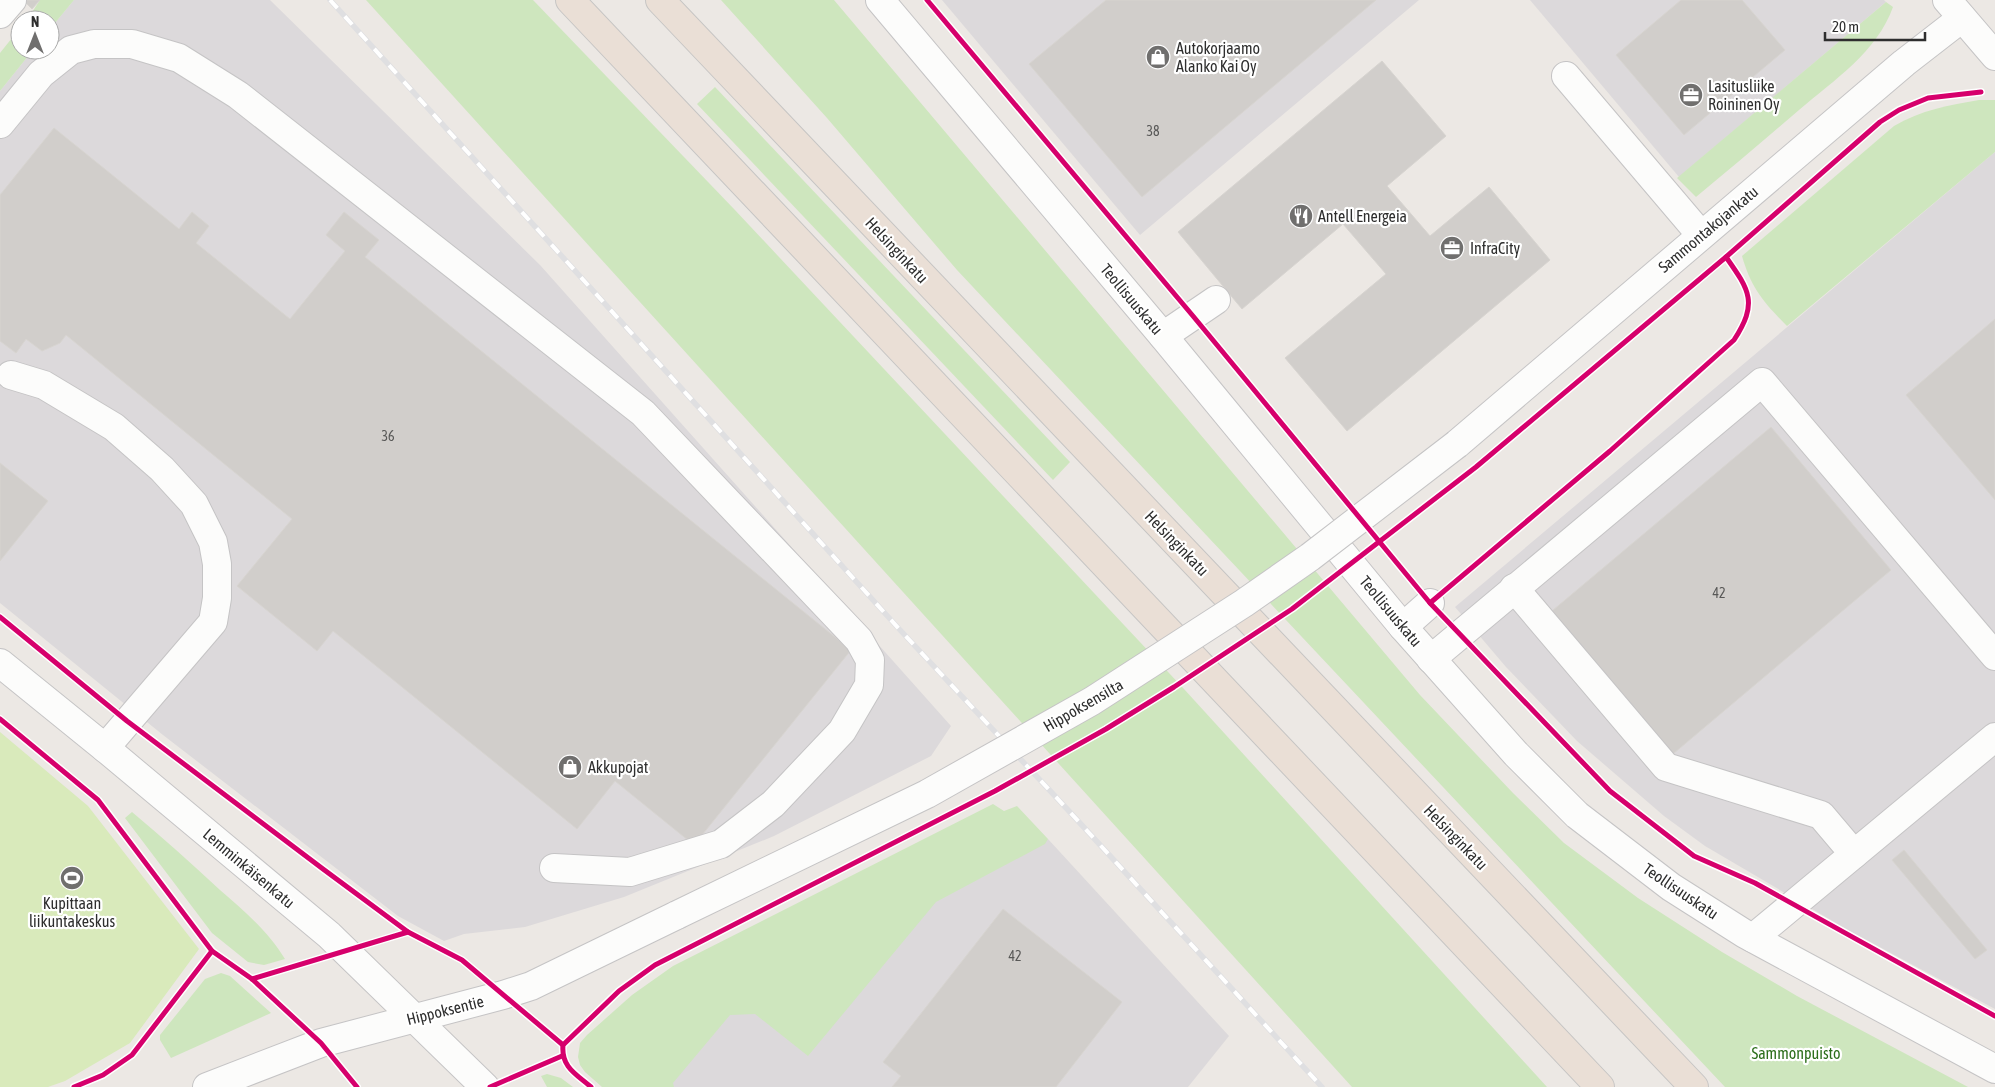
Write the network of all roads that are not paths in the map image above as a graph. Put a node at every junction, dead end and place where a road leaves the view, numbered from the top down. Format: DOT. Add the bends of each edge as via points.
graph roads {
  1 [pos="12,0"];
  2 [pos="570,0"];
  3 [pos="660,0"];
  4 [pos="880,0"];
  5 [pos="1955,9"];
  6 [pos="0,14"];
  7 [pos="1995,56"];
  8 [pos="1566,76"];
  9 [pos="0,124"];
  10 [pos="1701,235"];
  11 [pos="1216,300"];
  12 [pos="1164,336"];
  13 [pos="11,375"];
  14 [pos="1457,444"];
  15 [pos="1514,588"];
  16 [pos="1430,604"];
  17 [pos="1403,627"];
  18 [pos="1995,656"];
  19 [pos="1431,658"];
  20 [pos="0,663"];
  21 [pos="1995,737"];
  22 [pos="105,748"];
  23 [pos="1854,854"];
  24 [pos="554,868"];
  25 [pos="676,915"];
  26 [pos="1753,938"];
  27 [pos="414,1017"];
  28 [pos="1995,1069"];
  29 [pos="211,1086"];
  30 [pos="485,1087"];
  31 [pos="1600,1087"];
  32 [pos="1694,1087"];
  1 -- 6 [label="street"];
  2 -- 31 [label="highway"];
  3 -- 32 [label="highway, Helsinginkatu"];
  4 -- 12 [label="street, Teollisuuskatu"];
  5 -- 7 [label="street"];
  5 -- 10 [label="street, Sammontakojankatu" via="1904,63"];
  8 -- 10 [label="street"];
  9 -- 24 [label="street" via="41,74 71,50 94,44 132,44 179,58 238,95 643,413 859,640 870,660 869,685 842,731 773,804 721,844 630,872"];
  10 -- 14 [label="street, Sammontakojankatu"];
  11 -- 12 [label="street"];
  12 -- 17 [label="street, Teollisuuskatu"];
  13 -- 22 [label="street" via="44,385 114,427 162,469 194,504 213,542 217,598 213,622"];
  14 -- 25 [label="street, Hippoksensilta, bridge" via="1244,604 1092,701 927,794"];
  15 -- 18 [label="street" via="1762,382"];
  15 -- 19 [label="street"];
  15 -- 23 [label="street" via="1666,767 1821,815"];
  16 -- 17 [label="street"];
  17 -- 19 [label="street, Teollisuuskatu"];
  19 -- 26 [label="street, Teollisuuskatu" via="1516,754 1577,815 1671,887"];
  20 -- 22 [label="street, Lemminkäisenkatu"];
  21 -- 23 [label="street"];
  22 -- 27 [label="street, Lemminkäisenkatu" via="329,935"];
  23 -- 26 [label="street"];
  25 -- 27 [label="street, Hippoksentie" via="531,986"];
  26 -- 28 [label="street, Teollisuuskatu"];
  27 -- 29 [label="street, Hippoksentie" via="321,1043"];
  27 -- 30 [label="street, Lemminkäisenkatu"];
}
